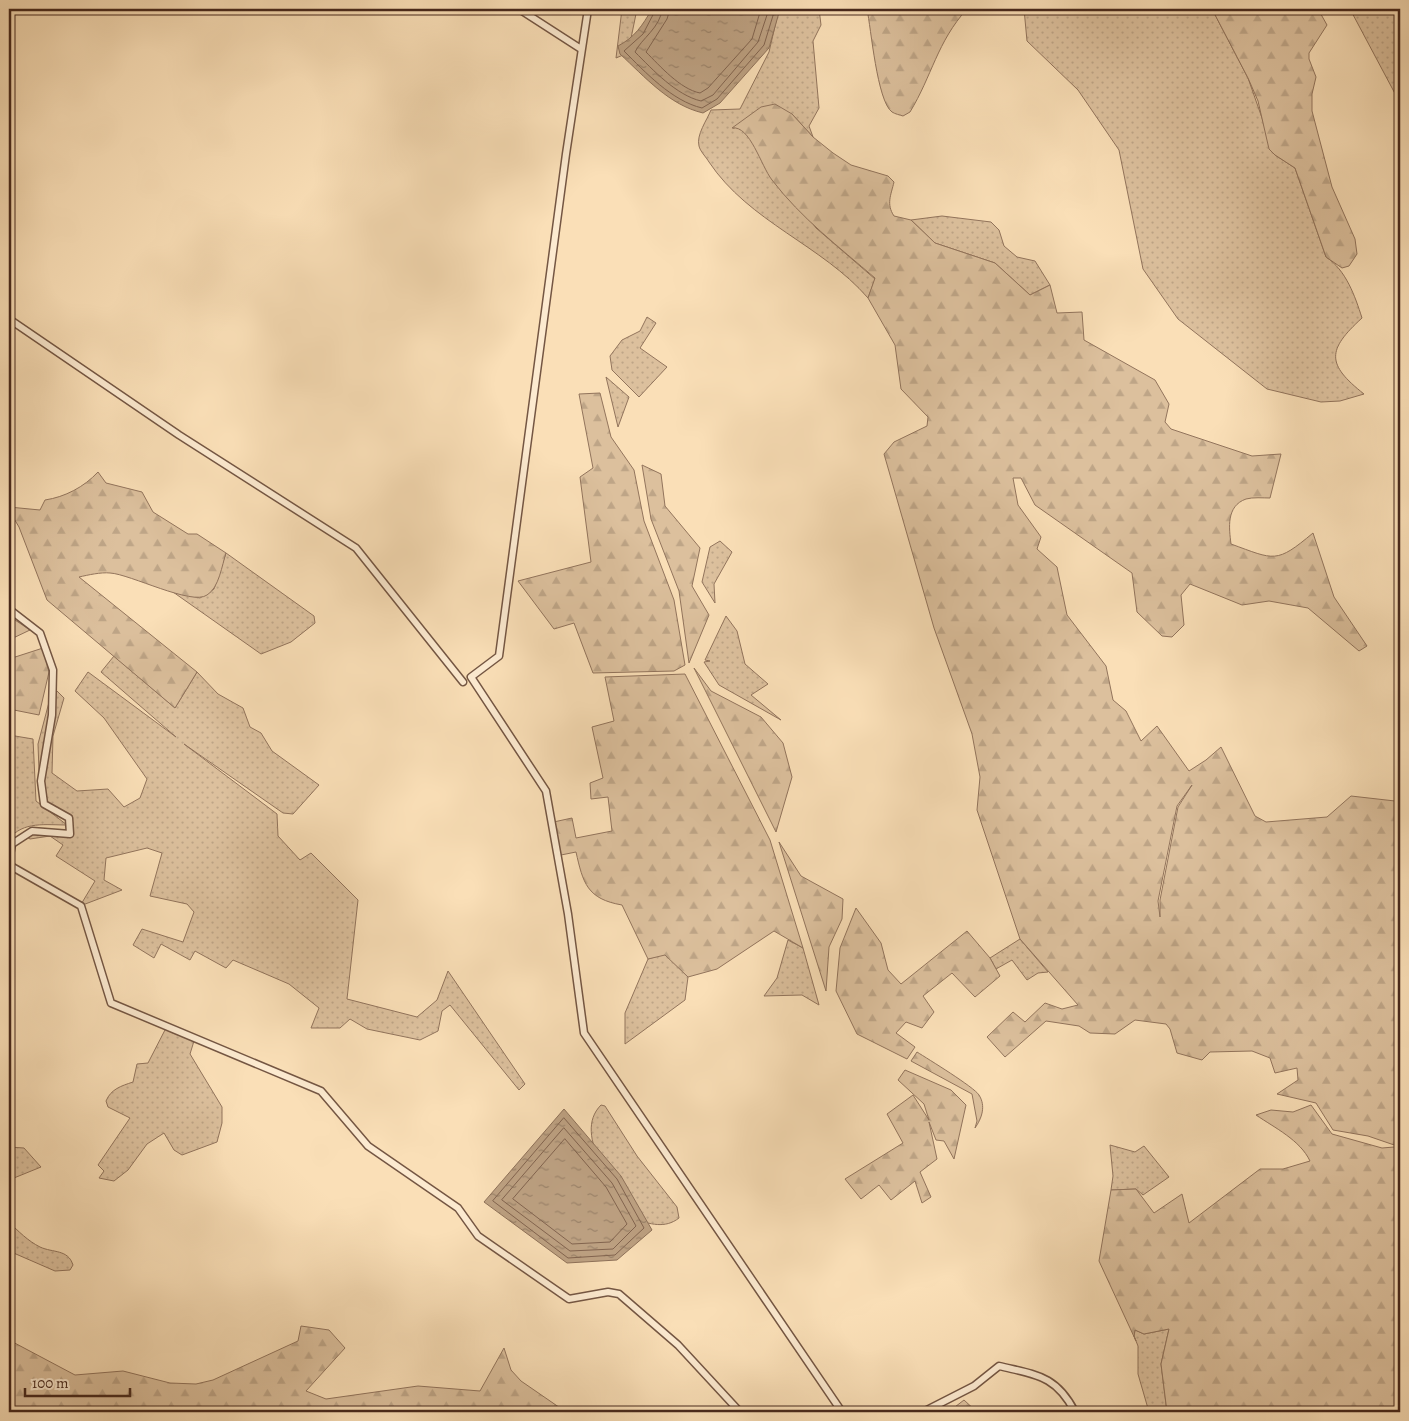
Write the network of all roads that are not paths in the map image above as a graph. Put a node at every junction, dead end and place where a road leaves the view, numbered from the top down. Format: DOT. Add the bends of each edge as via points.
graph roads {
  1 [pos="519,9"];
  2 [pos="588,9"];
  3 [pos="581,48"];
  4 [pos="9,319"];
  5 [pos="9,609"];
  6 [pos="463,682"];
  7 [pos="9,863"];
  8 [pos="740,1412"];
  9 [pos="842,1412"];
  10 [pos="890,1412"];
  11 [pos="896,1412"];
  12 [pos="923,1412"];
  13 [pos="1075,1412"];
  1 -- 3 [label="street"];
  2 -- 3 [label="street"];
  3 -- 9 [label="street" via="499,656 470,677 546,791 568,914 584,1033"];
  4 -- 6 [label="street" via="179,435 356,548"];
  5 -- 7 [label="street" via="40,633 53,670 52,715 41,782 44,804 69,818 70,834 32,831 12,844"];
  7 -- 8 [label="street" via="81,906 111,1003 321,1090 368,1146 458,1208 478,1236 569,1299 608,1292 619,1294 678,1345"];
  10 -- 11 [label="street"];
  12 -- 13 [label="street" via="974,1386 999,1366 1044,1378 1066,1395"];
}
